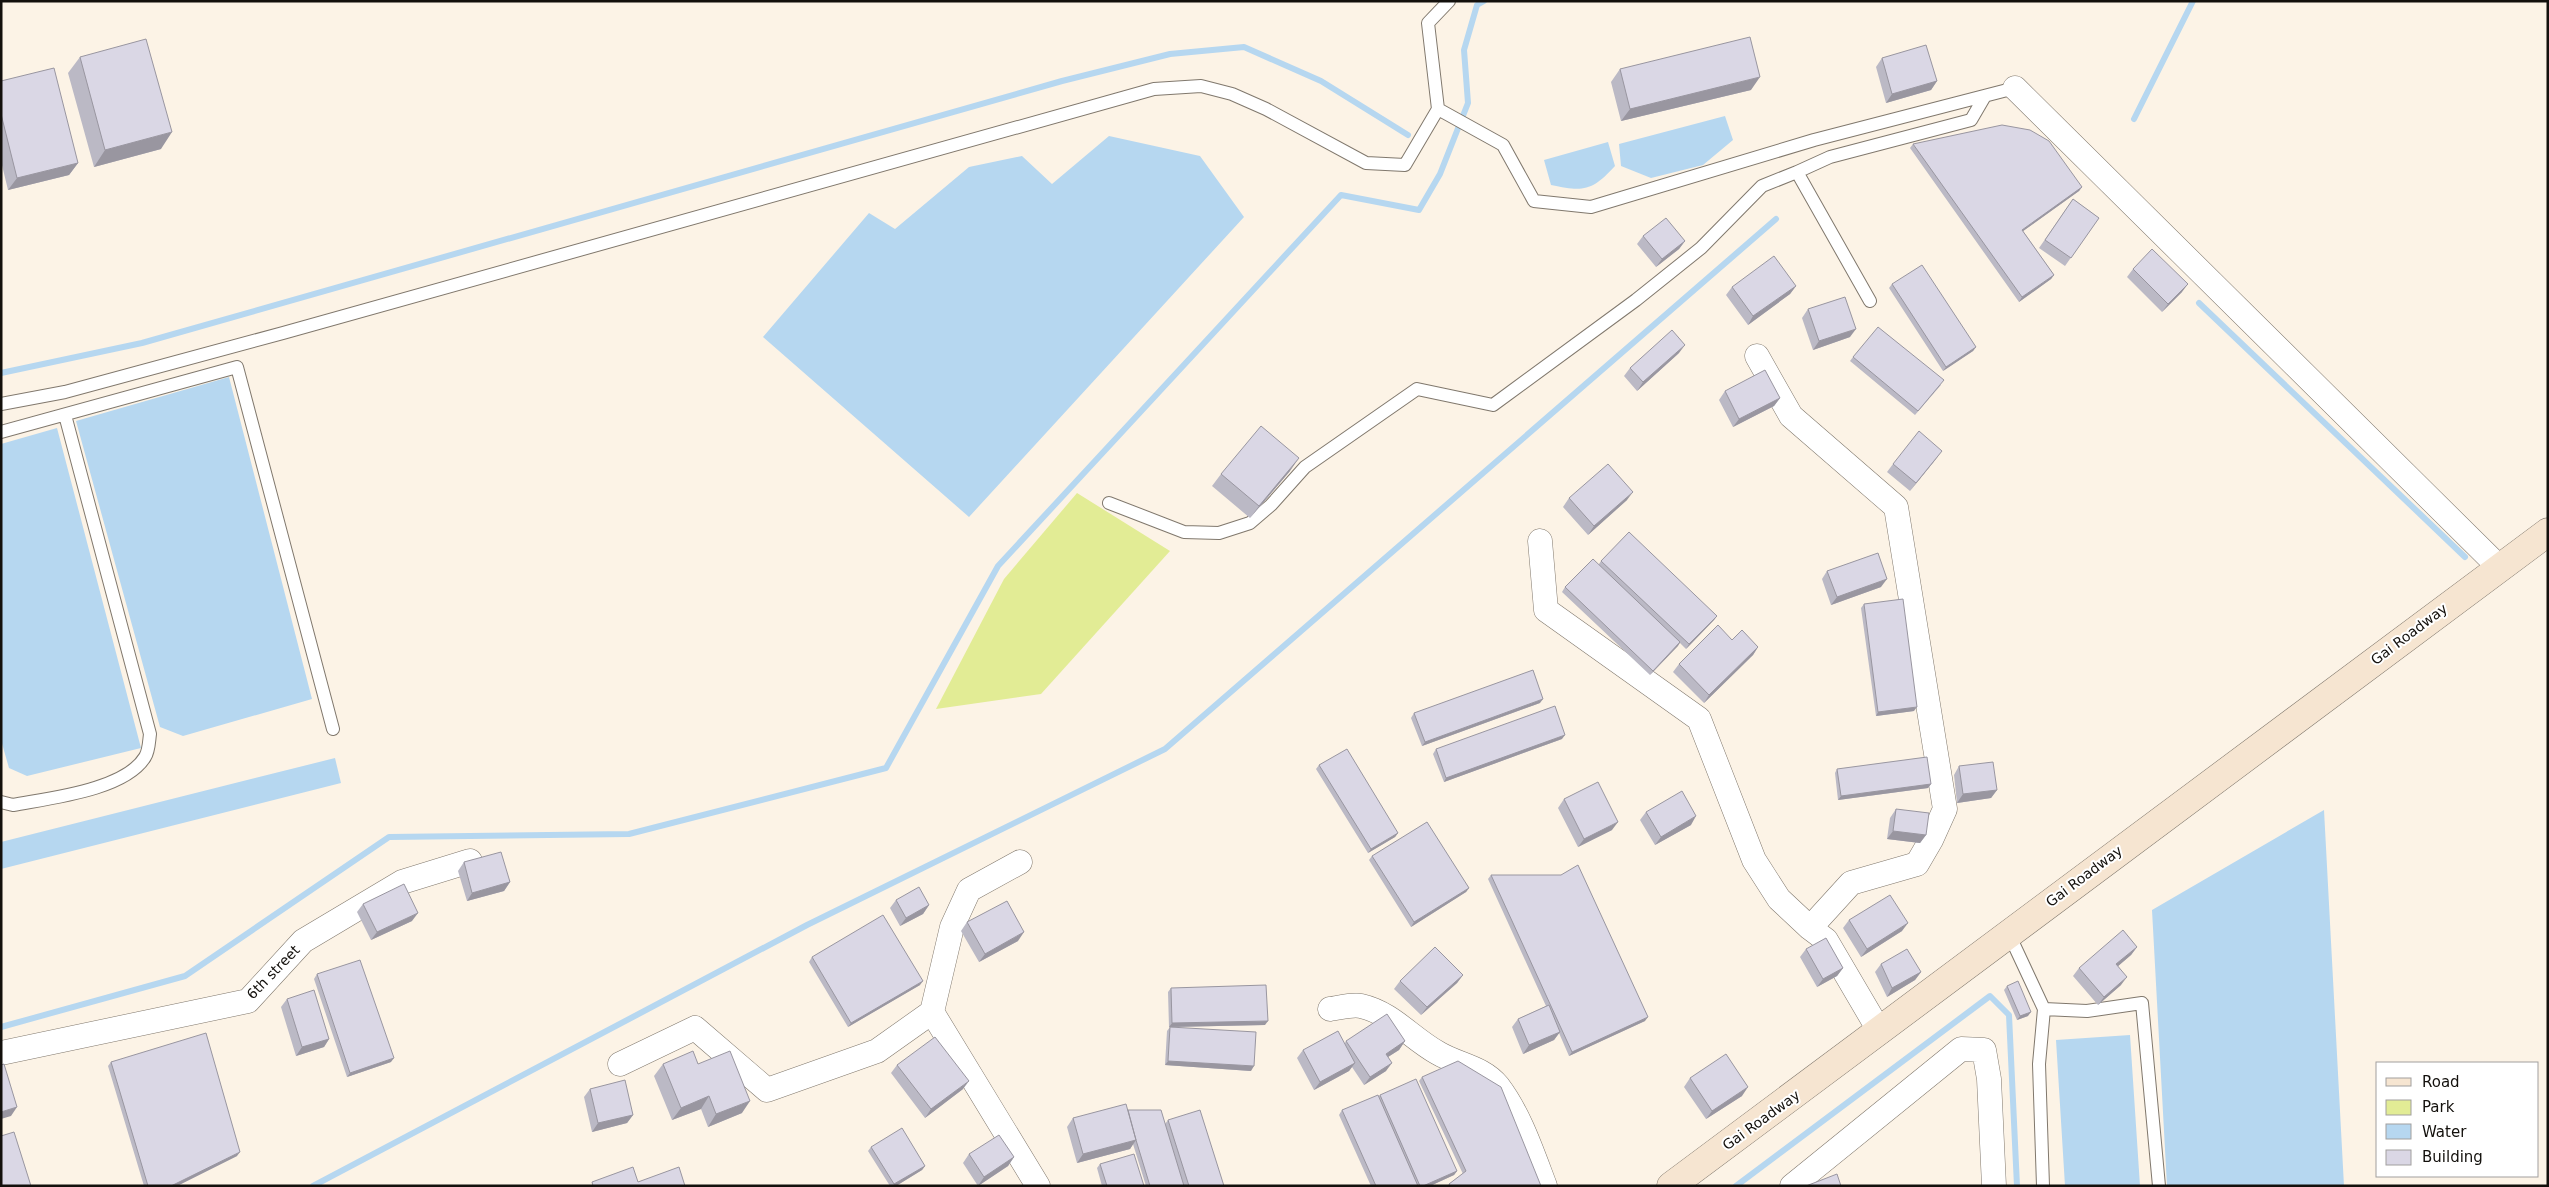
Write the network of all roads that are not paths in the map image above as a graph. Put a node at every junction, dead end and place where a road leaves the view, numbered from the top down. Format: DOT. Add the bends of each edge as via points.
graph roads {
  1 [pos="1449,1"];
  2 [pos="2015,88"];
  3 [pos="1985,96"];
  4 [pos="1442,112"];
  5 [pos="1797,172"];
  6 [pos="1870,300"];
  7 [pos="1757,356"];
  8 [pos="1,404"];
  9 [pos="65,414"];
  10 [pos="1,432"];
  11 [pos="1109,503"];
  12 [pos="2548,532"];
  13 [pos="1540,542"];
  14 [pos="2499,568"];
  15 [pos="333,729"];
  16 [pos="1,802"];
  17 [pos="470,861"];
  18 [pos="1020,862"];
  19 [pos="1810,928"];
  20 [pos="2008,932"];
  21 [pos="1330,1009"];
  22 [pos="2044,1009"];
  23 [pos="932,1012"];
  24 [pos="1880,1032"];
  25 [pos="1,1053"];
  26 [pos="620,1064"];
  27 [pos="1038,1186"];
  28 [pos="1545,1186"];
  29 [pos="1671,1186"];
  30 [pos="1792,1186"];
  31 [pos="1994,1186"];
  32 [pos="2043,1186"];
  33 [pos="2159,1186"];
  1 -- 4 [label="lane" via="1428,23"];
  2 -- 3 [label="lane"];
  2 -- 14 [label="street"];
  3 -- 4 [label="lane" via="1814,140 1591,208 1534,201 1503,145"];
  3 -- 5 [label="lane" via="1970,120 1830,157"];
  4 -- 8 [label="lane" via="1405,165 1366,163 1232,94 1201,86 1154,89 274,336 65,392"];
  5 -- 6 [label="lane"];
  5 -- 11 [label="lane" via="1762,186 1700,248 1636,300 1492,405 1417,388 1305,467 1250,524 1219,533 1184,532"];
  7 -- 19 [label="street" via="1791,416 1896,507 1945,809 1932,840 1916,864 1851,883"];
  9 -- 10 [label="lane"];
  9 -- 15 [label="lane" via="237,366"];
  9 -- 16 [label="lane" via="150,734 146,755 133,771 91,790 14,805"];
  12 -- 14 [label="main road, Gai Roadway"];
  13 -- 19 [label="street" via="1546,610 1699,719 1754,860 1779,899"];
  14 -- 20 [label="main road, Gai Roadway"];
  17 -- 25 [label="street, 6th street" via="402,882 303,941 248,1001"];
  18 -- 23 [label="street" via="969,890 952,927"];
  19 -- 24 [label="street" via="1826,940"];
  20 -- 22 [label="lane"];
  20 -- 24 [label="main road, Gai Roadway"];
  21 -- 28 [label="street" via="1359,1005 1387,1015 1438,1053 1480,1070 1507,1099"];
  22 -- 32 [label="lane" via="2039,1064"];
  22 -- 33 [label="lane" via="2087,1011 2142,1003"];
  23 -- 26 [label="street" via="878,1052 767,1090 695,1028"];
  23 -- 27 [label="street"];
  24 -- 29 [label="main road, Gai Roadway"];
  30 -- 31 [label="street" via="1961,1049 1984,1050 1989,1079"];
}
